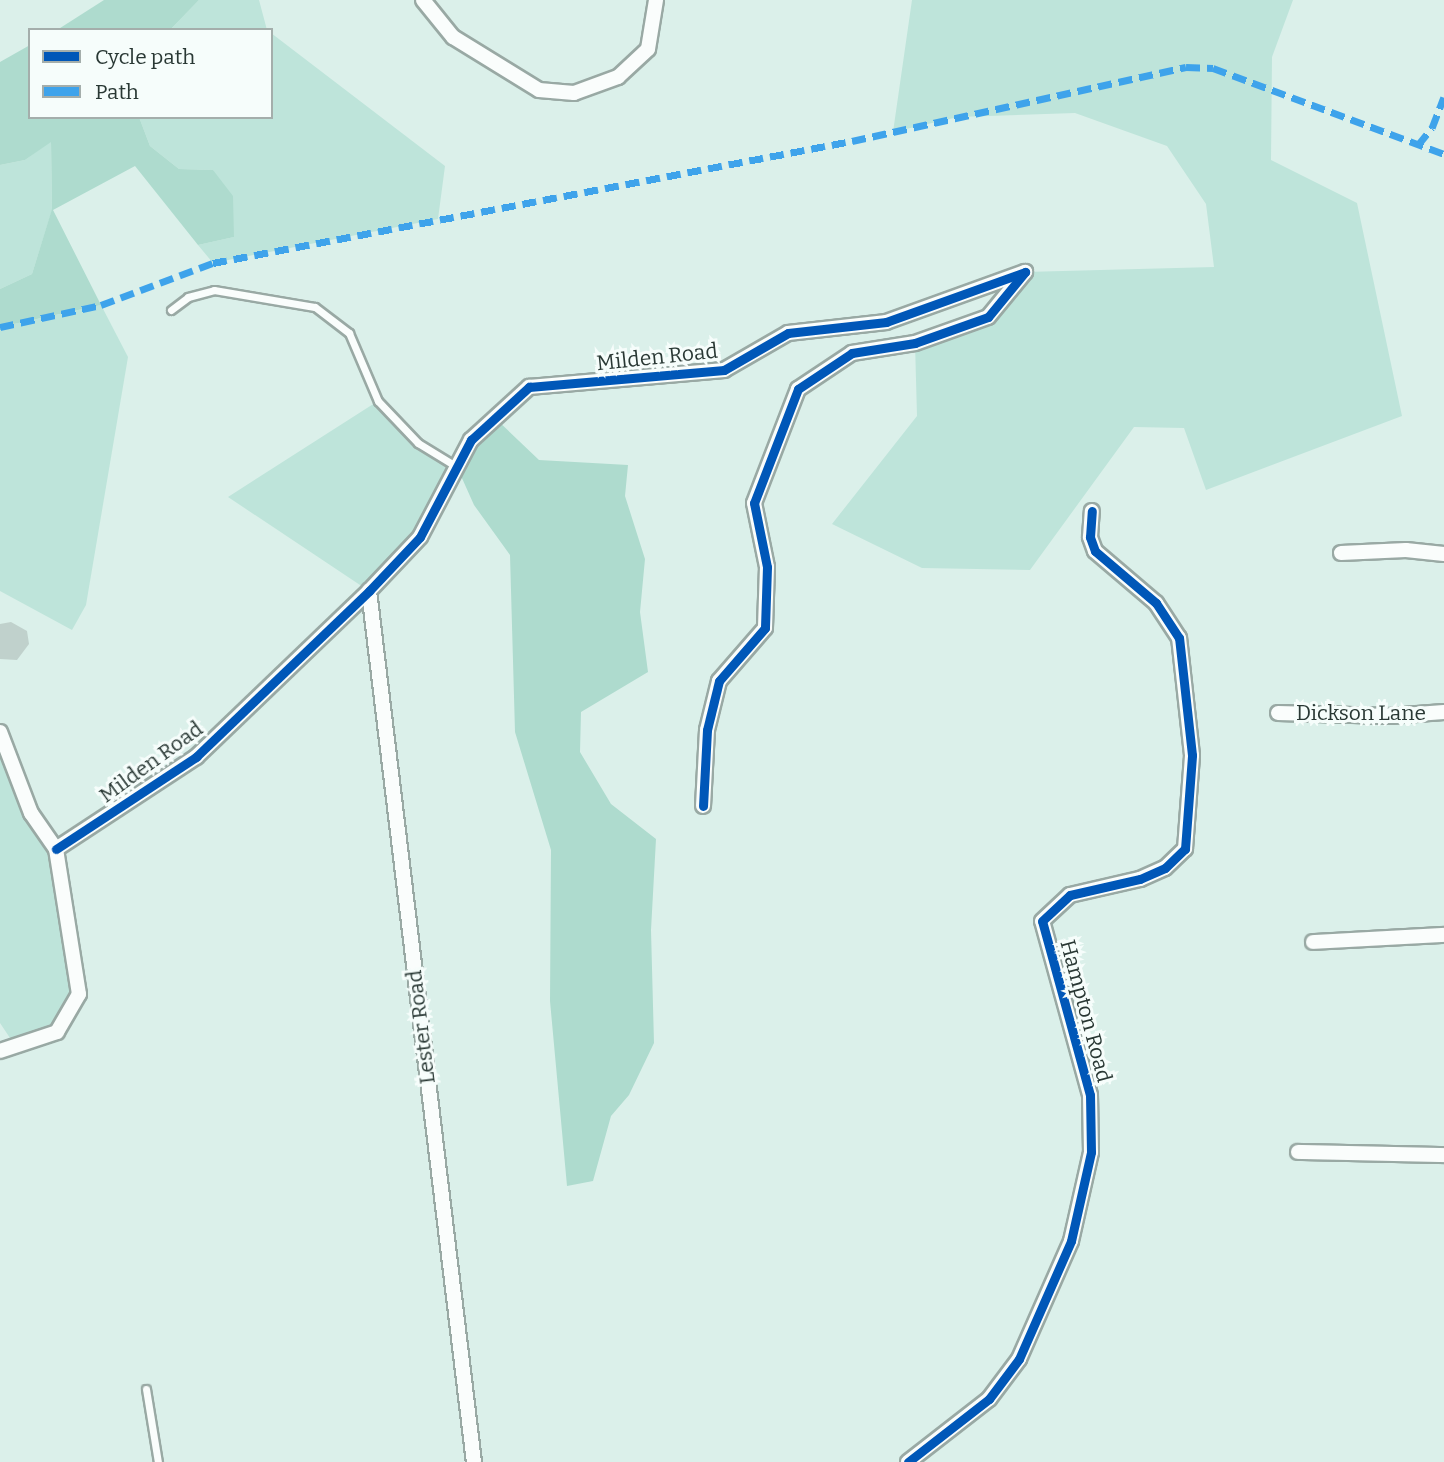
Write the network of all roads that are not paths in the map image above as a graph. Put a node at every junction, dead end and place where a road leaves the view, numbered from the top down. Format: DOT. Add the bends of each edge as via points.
graph roads {
  1 [pos="423,0"];
  2 [pos="656,0"];
  3 [pos="171,310"];
  4 [pos="457,467"];
  5 [pos="1092,511"];
  6 [pos="1341,553"];
  7 [pos="1444,554"];
  8 [pos="369,591"];
  9 [pos="1444,712"];
  10 [pos="1278,713"];
  11 [pos="0,732"];
  12 [pos="703,806"];
  13 [pos="56,849"];
  14 [pos="1444,935"];
  15 [pos="1313,942"];
  16 [pos="0,1051"];
  17 [pos="1297,1152"];
  18 [pos="1444,1155"];
  19 [pos="146,1389"];
  20 [pos="158,1462"];
  21 [pos="474,1462"];
  22 [pos="908,1462"];
  1 -- 2 [label="street" via="464,44 539,90 574,93 618,77 648,49"];
  3 -- 4 [label="lane" via="187,297 214,290 315,307 349,333 378,401 418,443"];
  4 -- 8 [label="street, Milden Road" via="419,537"];
  4 -- 12 [label="street, Milden Road" via="471,440 529,387 724,370 788,333 886,323 1025,272 988,317 915,343 852,353 798,389 754,503 767,567 765,628 719,681 707,730"];
  5 -- 22 [label="street, Hampton Road" via="1090,537 1095,551 1156,603 1179,638 1192,755 1185,849 1165,868 1140,879 1070,895 1042,921 1090,1095 1091,1152 1071,1241 1018,1359 989,1399"];
  6 -- 7 [label="street" via="1406,550"];
  8 -- 13 [label="street, Milden Road" via="196,757"];
  8 -- 21 [label="street, Lester Road"];
  9 -- 10 [label="street, Dickson Lane" via="1390,716"];
  11 -- 13 [label="street" via="31,813"];
  13 -- 16 [label="street" via="79,994 57,1032"];
  14 -- 15 [label="street"];
  17 -- 18 [label="street"];
  19 -- 20 [label="lane"];
}
